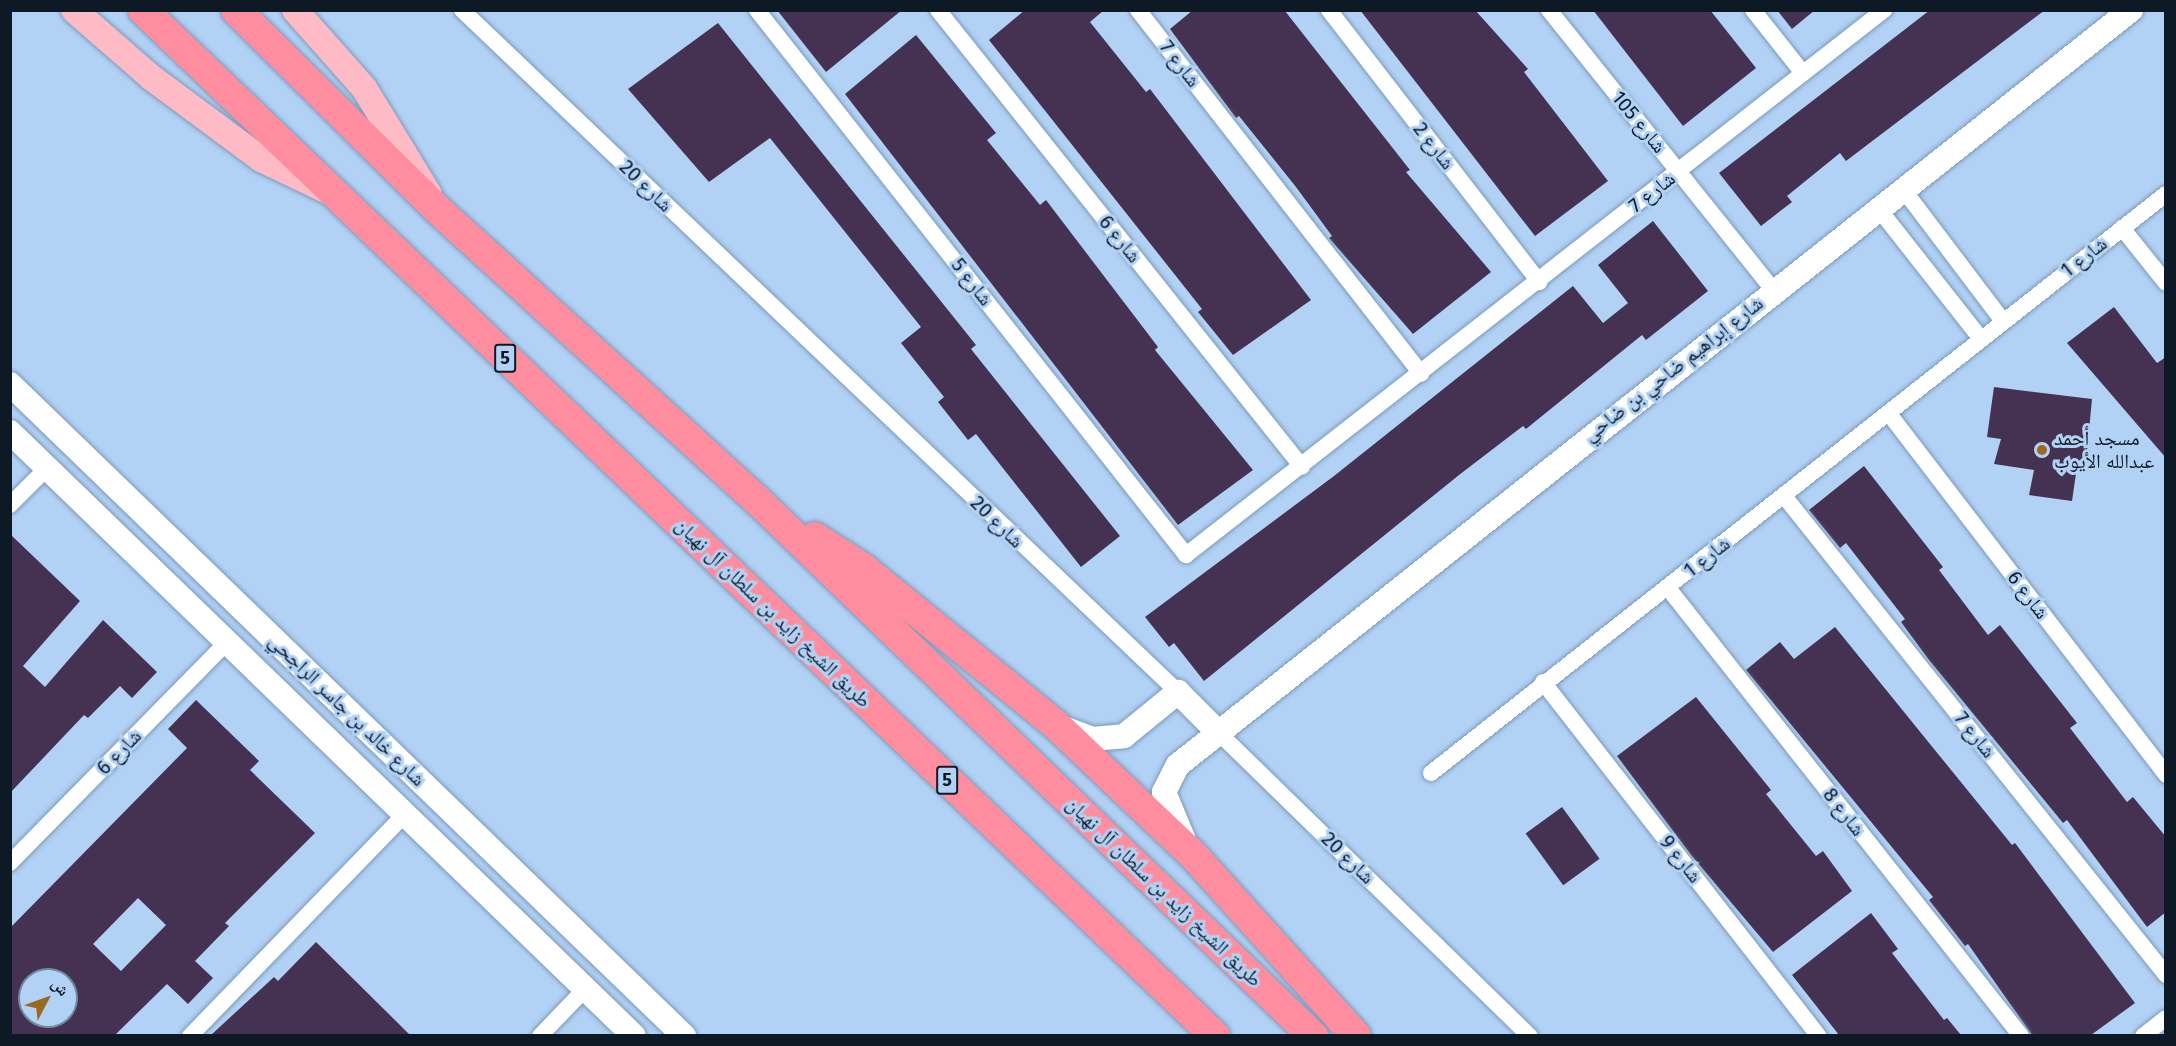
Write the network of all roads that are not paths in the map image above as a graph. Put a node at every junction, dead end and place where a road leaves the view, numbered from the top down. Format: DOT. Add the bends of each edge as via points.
graph roads {
  1 [pos="74,10"];
  2 [pos="143,10"];
  3 [pos="236,10"];
  4 [pos="295,10"];
  5 [pos="462,10"];
  6 [pos="756,10"];
  7 [pos="938,10"];
  8 [pos="1138,10"];
  9 [pos="1329,10"];
  10 [pos="1549,10"];
  11 [pos="1753,10"];
  12 [pos="1884,10"];
  13 [pos="2131,10"];
  14 [pos="1803,73"];
  15 [pos="1679,172"];
  16 [pos="1903,189"];
  17 [pos="330,192"];
  18 [pos="2166,194"];
  19 [pos="436,208"];
  20 [pos="1878,208"];
  21 [pos="2122,228"];
  22 [pos="1539,282"];
  23 [pos="2166,283"];
  24 [pos="1773,290"];
  25 [pos="2003,321"];
  26 [pos="1981,339"];
  27 [pos="1421,374"];
  28 [pos="10,384"];
  29 [pos="1890,415"];
  30 [pos="10,432"];
  31 [pos="48,467"];
  32 [pos="1302,467"];
  33 [pos="1784,496"];
  34 [pos="756,499"];
  35 [pos="10,506"];
  36 [pos="1186,555"];
  37 [pos="1668,588"];
  38 [pos="228,641"];
  39 [pos="1543,682"];
  40 [pos="1178,692"];
  41 [pos="1055,724"];
  42 [pos="1217,731"];
  43 [pos="1431,773"];
  44 [pos="2166,775"];
  45 [pos="405,814"];
  46 [pos="1195,857"];
  47 [pos="500,858"];
  48 [pos="10,863"];
  49 [pos="476,883"];
  50 [pos="545,901"];
  51 [pos="517,923"];
  52 [pos="2166,975"];
  53 [pos="585,990"];
  54 [pos="2166,1018"];
  55 [pos="190,1035"];
  56 [pos="540,1035"];
  57 [pos="634,1035"];
  58 [pos="684,1035"];
  59 [pos="1215,1035"];
  60 [pos="1313,1035"];
  61 [pos="1356,1035"];
  62 [pos="1530,1035"];
  63 [pos="1819,1035"];
  64 [pos="2021,1035"];
  65 [pos="2143,1035"];
  1 -- 17 [label="main road, طريق الشيخ زايد بن سلطان آل نهيان" via="152,78 261,159"];
  2 -- 17 [label="highway, طريق الشيخ زايد بن سلطان آل نهيان / 5"];
  3 -- 19 [label="highway, طريق الشيخ زايد بن سلطان آل نهيان"];
  4 -- 19 [label="main road, طريق الشيخ زايد بن سلطان آل نهيان" via="364,88"];
  5 -- 40 [label="street, شارع 20"];
  6 -- 36 [label="street, شارع 5"];
  7 -- 32 [label="street, شارع 6"];
  8 -- 27 [label="street, شارع 7"];
  9 -- 22 [label="street, شارع 2"];
  10 -- 15 [label="street, شارع 105"];
  11 -- 14 [label="street"];
  12 -- 14 [label="street, شارع 7"];
  13 -- 16 [label="street, شارع إبراهيم ضاحي بن ضاحي"];
  14 -- 15 [label="street, شارع 7"];
  15 -- 22 [label="street, شارع 7"];
  15 -- 24 [label="street, شارع 105"];
  16 -- 20 [label="street, شارع إبراهيم ضاحي بن ضاحي"];
  16 -- 25 [label="street"];
  17 -- 59 [label="highway, طريق الشيخ زايد بن سلطان آل نهيان / 5"];
  18 -- 21 [label="street, شارع 1"];
  19 -- 34 [label="highway, طريق الشيخ زايد بن سلطان آل نهيان"];
  20 -- 24 [label="street, شارع إبراهيم ضاحي بن ضاحي"];
  20 -- 26 [label="street"];
  21 -- 23 [label="street"];
  21 -- 25 [label="street, شارع 1"];
  22 -- 27 [label="street, شارع 7"];
  24 -- 42 [label="street, شارع إبراهيم ضاحي بن ضاحي"];
  25 -- 26 [label="street, شارع 1"];
  26 -- 29 [label="street, شارع 1"];
  27 -- 32 [label="street, شارع 7"];
  28 -- 47 [label="street, شارع خالد بن جاسر الراجحي"];
  29 -- 33 [label="street, شارع 1"];
  29 -- 44 [label="street, شارع 6"];
  30 -- 31 [label="street, شارع خالد بن جاسر الراجحي"];
  31 -- 35 [label="street"];
  31 -- 38 [label="street, شارع خالد بن جاسر الراجحي"];
  32 -- 36 [label="street, شارع 7"];
  33 -- 37 [label="street, شارع 1"];
  33 -- 52 [label="street, شارع 7"];
  34 -- 41 [label="highway" via="863,568"];
  34 -- 60 [label="highway, طريق الشيخ زايد بن سلطان آل نهيان"];
  37 -- 39 [label="street, شارع 1"];
  37 -- 64 [label="street, شارع 8"];
  38 -- 45 [label="street, شارع خالد بن جاسر الراجحي"];
  38 -- 48 [label="street, شارع 6"];
  39 -- 43 [label="street, شارع 1"];
  39 -- 63 [label="street, شارع 9"];
  40 -- 41 [label="street" via="1124,736 1092,739"];
  40 -- 42 [label="street, شارع 20"];
  41 -- 46 [label="highway"];
  42 -- 46 [label="street, شارع إبراهيم ضاحي بن ضاحي" via="1178,765 1164,792 1176,826"];
  42 -- 62 [label="street, شارع 20"];
  45 -- 49 [label="street, شارع خالد بن جاسر الراجحي"];
  45 -- 55 [label="street"];
  46 -- 61 [label="highway"];
  47 -- 49 [label="street" via="498,867"];
  47 -- 50 [label="street, شارع خالد بن جاسر الراجحي"];
  49 -- 51 [label="street, شارع خالد بن جاسر الراجحي"];
  50 -- 51 [label="street" via="525,904"];
  50 -- 58 [label="street, شارع خالد بن جاسر الراجحي"];
  51 -- 53 [label="street, شارع خالد بن جاسر الراجحي"];
  53 -- 56 [label="street"];
  53 -- 57 [label="street, شارع خالد بن جاسر الراجحي"];
  54 -- 65 [label="street"];
}
